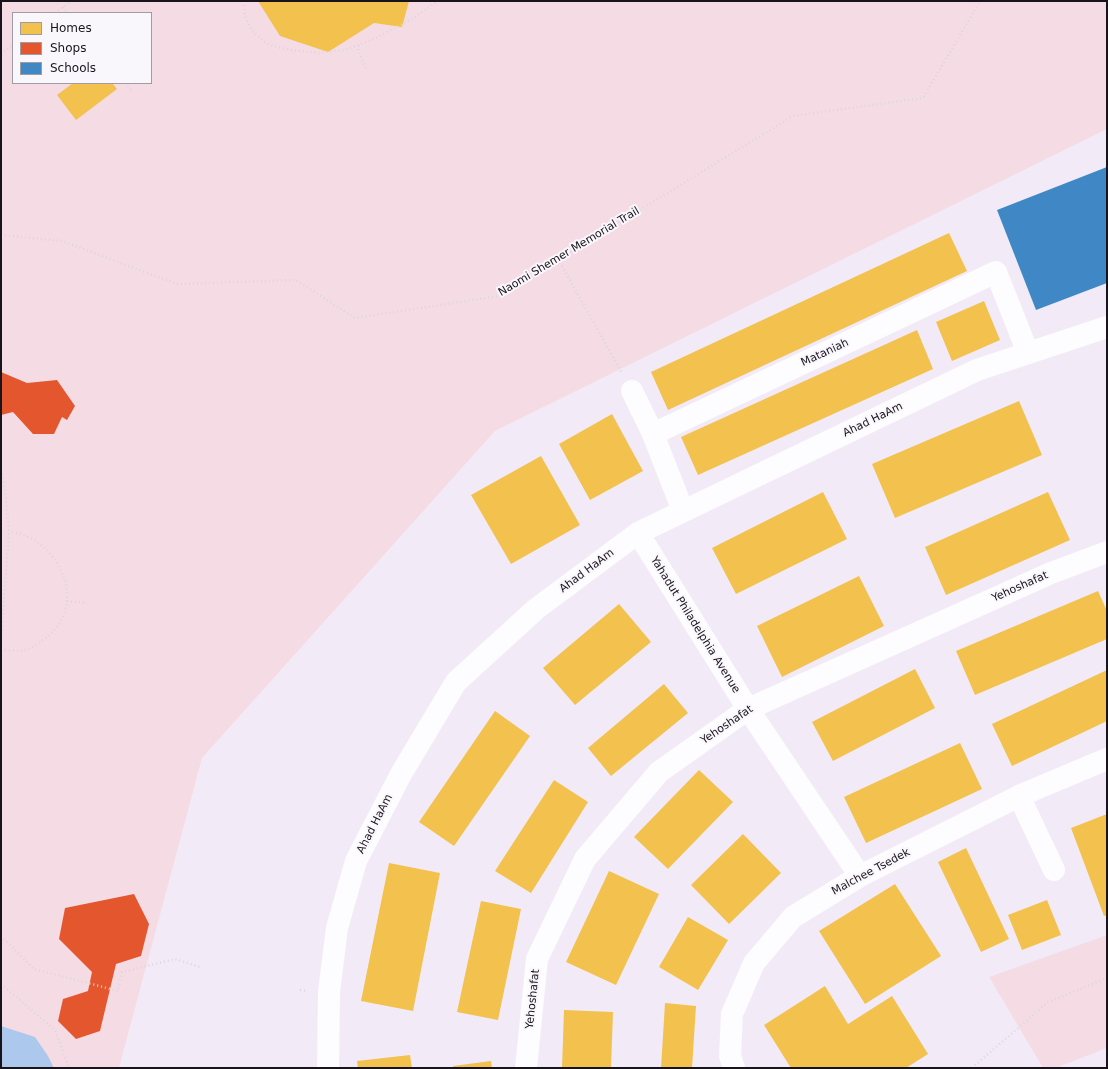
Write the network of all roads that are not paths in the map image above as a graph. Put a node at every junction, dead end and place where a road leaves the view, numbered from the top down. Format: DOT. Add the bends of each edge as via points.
graph roads {
  1 [pos="1107,327"];
  2 [pos="1028,353"];
  3 [pos="632,391"];
  4 [pos="653,434"];
  5 [pos="683,511"];
  6 [pos="638,533"];
  7 [pos="1107,552"];
  8 [pos="748,709"];
  9 [pos="1107,759"];
  10 [pos="1019,796"];
  11 [pos="1054,870"];
  12 [pos="860,876"];
  13 [pos="328,1064"];
  14 [pos="526,1068"];
  15 [pos="734,1068"];
  1 -- 2 [label="street, Ahad HaAm"];
  2 -- 4 [label="street, Mataniah" via="996,272"];
  2 -- 5 [label="street, Ahad HaAm" via="977,370"];
  3 -- 4 [label="street"];
  4 -- 5 [label="street"];
  5 -- 6 [label="street, Ahad HaAm"];
  6 -- 8 [label="street, Yahadut Philadelphia Avenue"];
  6 -- 13 [label="street, Ahad HaAm" via="536,609 456,682 404,768 356,861 337,928 329,992"];
  7 -- 8 [label="street, Yehoshafat" via="1051,573"];
  8 -- 12 [label="street, Yahadut Philadelphia Avenue"];
  8 -- 14 [label="street, Yehoshafat" via="659,772 585,858 537,959"];
  9 -- 10 [label="street, Malchee Tsedek"];
  10 -- 11 [label="street"];
  10 -- 12 [label="street, Malchee Tsedek"];
  12 -- 15 [label="street, Malchee Tsedek" via="793,917 754,963 732,1014 730,1056"];
}
